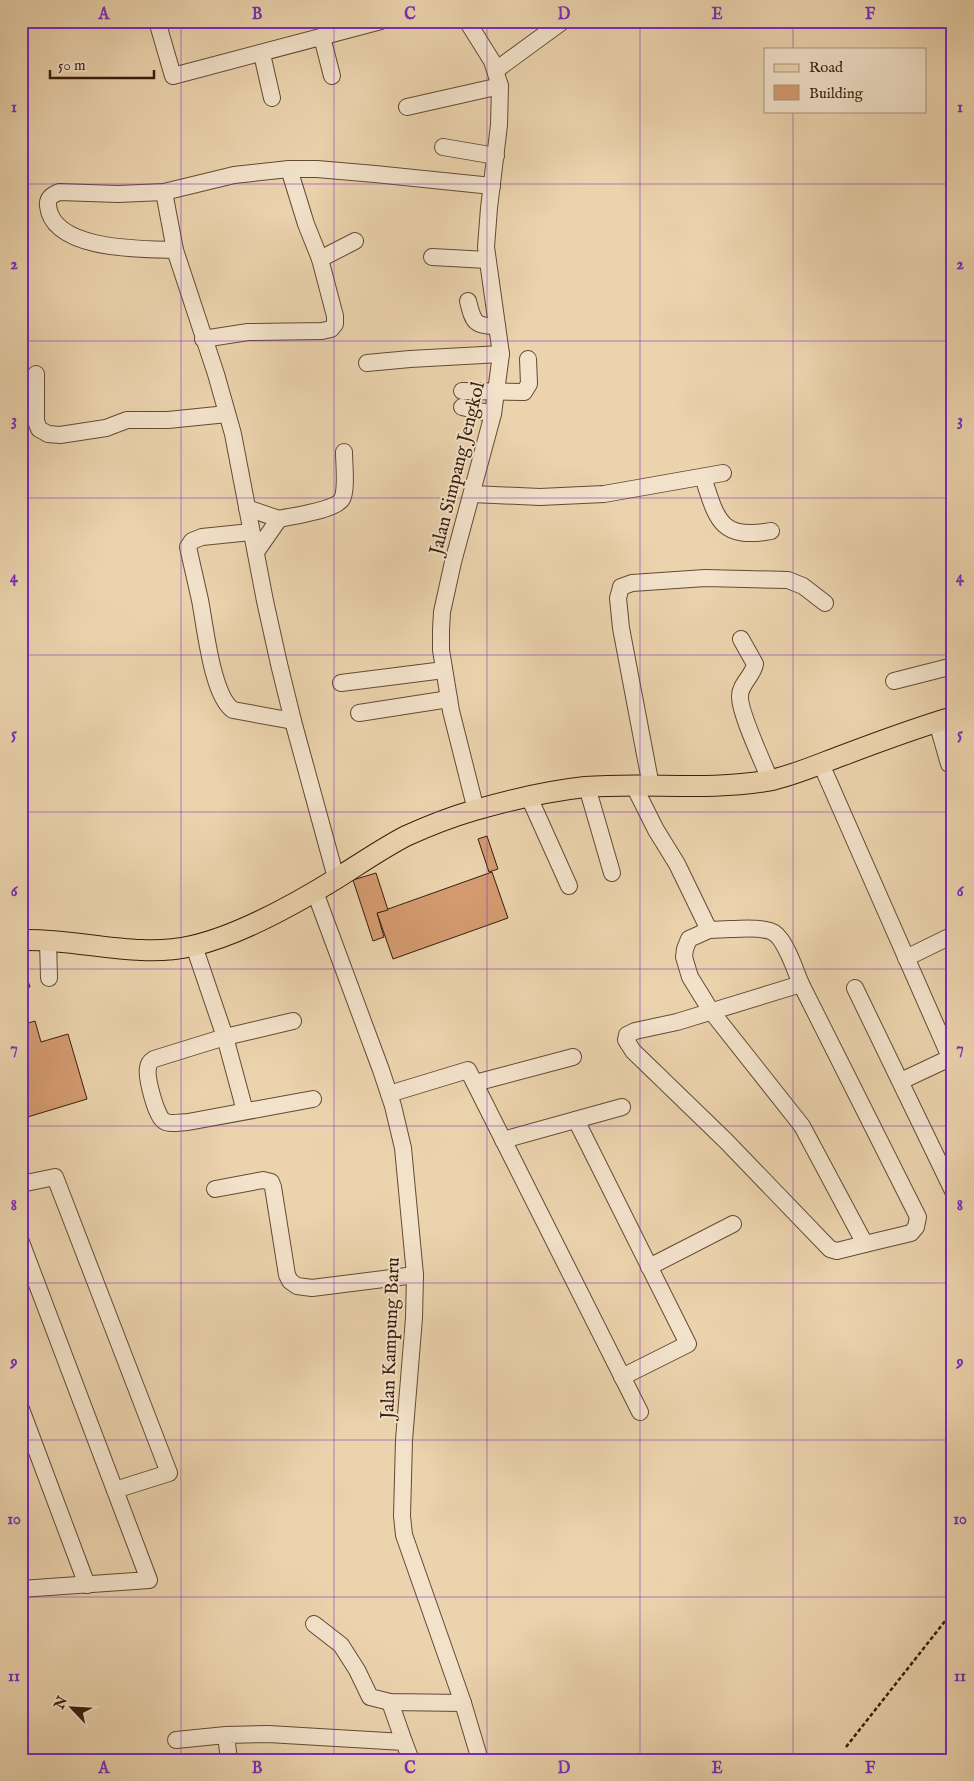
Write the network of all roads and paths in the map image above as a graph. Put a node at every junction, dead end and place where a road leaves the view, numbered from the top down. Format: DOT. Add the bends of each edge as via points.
graph roads {
  1 [pos="157,21"];
  2 [pos="381,21"];
  3 [pos="466,21"];
  4 [pos="564,21"];
  5 [pos="322,37"];
  6 [pos="262,54"];
  7 [pos="496,70"];
  8 [pos="332,76"];
  9 [pos="500,86"];
  10 [pos="272,98"];
  11 [pos="407,107"];
  12 [pos="443,147"];
  13 [pos="496,156"];
  14 [pos="289,169"];
  15 [pos="492,186"];
  16 [pos="164,192"];
  17 [pos="355,241"];
  18 [pos="175,250"];
  19 [pos="432,257"];
  20 [pos="320,260"];
  21 [pos="487,260"];
  22 [pos="468,301"];
  23 [pos="497,326"];
  24 [pos="204,339"];
  25 [pos="501,354"];
  26 [pos="528,359"];
  27 [pos="367,363"];
  28 [pos="36,374"];
  29 [pos="462,391"];
  30 [pos="497,391"];
  31 [pos="462,408"];
  32 [pos="227,414"];
  33 [pos="494,414"];
  34 [pos="344,452"];
  35 [pos="723,473"];
  36 [pos="703,477"];
  37 [pos="472,494"];
  38 [pos="247,508"];
  39 [pos="279,518"];
  40 [pos="771,531"];
  41 [pos="251,532"];
  42 [pos="256,552"];
  43 [pos="825,603"];
  44 [pos="742,639"];
  45 [pos="953,666"];
  46 [pos="444,670"];
  47 [pos="894,681"];
  48 [pos="341,683"];
  49 [pos="449,699"];
  50 [pos="359,713"];
  51 [pos="945,719"];
  52 [pos="293,721"];
  53 [pos="821,764"];
  54 [pos="949,764"];
  55 [pos="770,780"];
  56 [pos="643,786"];
  57 [pos="587,787"];
  58 [pos="529,797"];
  59 [pos="476,810"];
  60 [pos="612,873"];
  61 [pos="336,878"];
  62 [pos="569,886"];
  63 [pos="315,892"];
  64 [pos="709,930"];
  65 [pos="953,935"];
  66 [pos="21,940"];
  67 [pos="48,940"];
  68 [pos="194,946"];
  69 [pos="906,958"];
  70 [pos="50,978"];
  71 [pos="801,984"];
  72 [pos="854,988"];
  73 [pos="711,1011"];
  74 [pos="293,1021"];
  75 [pos="225,1037"];
  76 [pos="573,1057"];
  77 [pos="952,1061"];
  78 [pos="901,1081"];
  79 [pos="475,1083"];
  80 [pos="389,1094"];
  81 [pos="312,1099"];
  82 [pos="622,1107"];
  83 [pos="245,1111"];
  84 [pos="576,1120"];
  85 [pos="503,1140"];
  86 [pos="21,1184"];
  87 [pos="215,1189"];
  88 [pos="953,1191"];
  89 [pos="732,1224"];
  90 [pos="21,1242"];
  91 [pos="865,1244"];
  92 [pos="649,1267"];
  93 [pos="415,1275"];
  94 [pos="622,1377"];
  95 [pos="21,1409"];
  96 [pos="640,1412"];
  97 [pos="115,1490"];
  98 [pos="87,1585"];
  99 [pos="22,1586"];
  100 [pos="953,1611"];
  101 [pos="314,1624"];
  102 [pos="390,1702"];
  103 [pos="463,1703"];
  104 [pos="226,1735"];
  105 [pos="176,1740"];
  106 [pos="404,1742"];
  107 [pos="846,1747"];
  108 [pos="229,1760"];
  109 [pos="411,1760"];
  110 [pos="480,1760"];
  1 -- 6 [label="street" via="173,76"];
  2 -- 5 [label="street"];
  3 -- 7 [label="street, Jalan Simpang Jengkol"];
  4 -- 7 [label="street"];
  5 -- 6 [label="street"];
  5 -- 8 [label="street"];
  6 -- 10 [label="street"];
  7 -- 9 [label="street, Jalan Simpang Jengkol"];
  9 -- 11 [label="street"];
  9 -- 13 [label="street, Jalan Simpang Jengkol"];
  12 -- 13 [label="street"];
  13 -- 15 [label="street, Jalan Simpang Jengkol"];
  14 -- 15 [label="street"];
  14 -- 16 [label="street" via="234,174"];
  14 -- 20 [label="street"];
  15 -- 21 [label="street, Jalan Simpang Jengkol"];
  16 -- 18 [label="street"];
  16 -- 18 [label="street" via="58,192 50,196 48,206 58,225 88,242 113,247"];
  17 -- 20 [label="street"];
  18 -- 24 [label="street"];
  19 -- 21 [label="street"];
  20 -- 24 [label="street" via="336,318 331,329 248,332"];
  21 -- 23 [label="street, Jalan Simpang Jengkol"];
  22 -- 23 [label="street" via="475,322"];
  23 -- 25 [label="street, Jalan Simpang Jengkol"];
  24 -- 32 [label="street"];
  25 -- 27 [label="street"];
  25 -- 30 [label="street, Jalan Simpang Jengkol"];
  26 -- 30 [label="street" via="529,384 524,392"];
  28 -- 32 [label="street" via="36,421 38,429 48,434 106,428 127,420"];
  29 -- 30 [label="street"];
  30 -- 33 [label="street, Jalan Simpang Jengkol"];
  31 -- 33 [label="street"];
  32 -- 38 [label="street"];
  33 -- 37 [label="street, Jalan Simpang Jengkol"];
  34 -- 39 [label="street" via="340,502 324,509"];
  35 -- 36 [label="street"];
  36 -- 37 [label="street" via="604,494 540,497"];
  36 -- 40 [label="street" via="713,508 727,528 740,533"];
  37 -- 46 [label="street, Jalan Simpang Jengkol" via="442,612 440,630"];
  38 -- 39 [label="street"];
  38 -- 41 [label="street"];
  39 -- 42 [label="street"];
  41 -- 42 [label="street"];
  41 -- 52 [label="street" via="202,537 188,546 214,675 225,703 233,710"];
  42 -- 52 [label="street"];
  43 -- 56 [label="street" via="799,584 780,579 706,578 632,583 621,587 618,598 621,628"];
  44 -- 55 [label="street" via="755,664 740,696"];
  45 -- 47 [label="street"];
  46 -- 48 [label="street"];
  46 -- 49 [label="street, Jalan Simpang Jengkol"];
  49 -- 50 [label="street"];
  49 -- 59 [label="street, Jalan Simpang Jengkol"];
  51 -- 53 [label="main road"];
  51 -- 54 [label="street"];
  52 -- 61 [label="street"];
  53 -- 55 [label="main road"];
  53 -- 69 [label="street"];
  55 -- 56 [label="main road" via="718,786"];
  56 -- 57 [label="main road"];
  56 -- 64 [label="street" via="656,830 677,864"];
  57 -- 58 [label="main road"];
  57 -- 60 [label="street"];
  58 -- 59 [label="main road"];
  58 -- 62 [label="street"];
  59 -- 61 [label="main road" via="405,837"];
  61 -- 63 [label="main road"];
  63 -- 68 [label="main road" via="247,926"];
  63 -- 80 [label="street, Jalan Kampung Baru"];
  64 -- 71 [label="street" via="770,930 787,951"];
  64 -- 73 [label="street" via="689,938 684,957 690,977"];
  65 -- 69 [label="street"];
  66 -- 67 [label="main road"];
  67 -- 68 [label="main road" via="144,950"];
  67 -- 70 [label="street"];
  68 -- 75 [label="street"];
  69 -- 77 [label="street"];
  71 -- 73 [label="street"];
  71 -- 91 [label="street" via="918,1217 911,1233"];
  72 -- 78 [label="street"];
  73 -- 91 [label="street" via="802,1126"];
  73 -- 91 [label="street" via="635,1031 627,1035 626,1040 633,1051 830,1249 837,1251"];
  74 -- 75 [label="street"];
  75 -- 83 [label="street"];
  75 -- 83 [label="street" via="153,1059 148,1067 148,1076 155,1105 163,1121 169,1123"];
  76 -- 79 [label="street"];
  77 -- 78 [label="street"];
  78 -- 88 [label="street"];
  79 -- 80 [label="street" via="468,1070"];
  79 -- 85 [label="street"];
  80 -- 93 [label="street, Jalan Kampung Baru" via="403,1148"];
  81 -- 83 [label="street"];
  82 -- 84 [label="street"];
  84 -- 85 [label="street"];
  84 -- 92 [label="street"];
  85 -- 94 [label="street"];
  86 -- 97 [label="street" via="55,1177 169,1473"];
  87 -- 93 [label="street" via="263,1180 270,1182 287,1275 297,1286 318,1288"];
  89 -- 92 [label="street"];
  90 -- 97 [label="street"];
  92 -- 94 [label="street" via="688,1344"];
  93 -- 103 [label="street, Jalan Kampung Baru" via="404,1440 404,1535"];
  94 -- 96 [label="street"];
  95 -- 98 [label="street"];
  97 -- 98 [label="street" via="150,1580"];
  98 -- 99 [label="street"];
  100 -- 107 [label="path"];
  101 -- 102 [label="street" via="340,1645 370,1697"];
  102 -- 103 [label="street"];
  102 -- 106 [label="street"];
  103 -- 110 [label="street, Jalan Kampung Baru"];
  104 -- 105 [label="street"];
  104 -- 106 [label="street" via="268,1734"];
  104 -- 108 [label="street"];
  106 -- 109 [label="street"];
}
